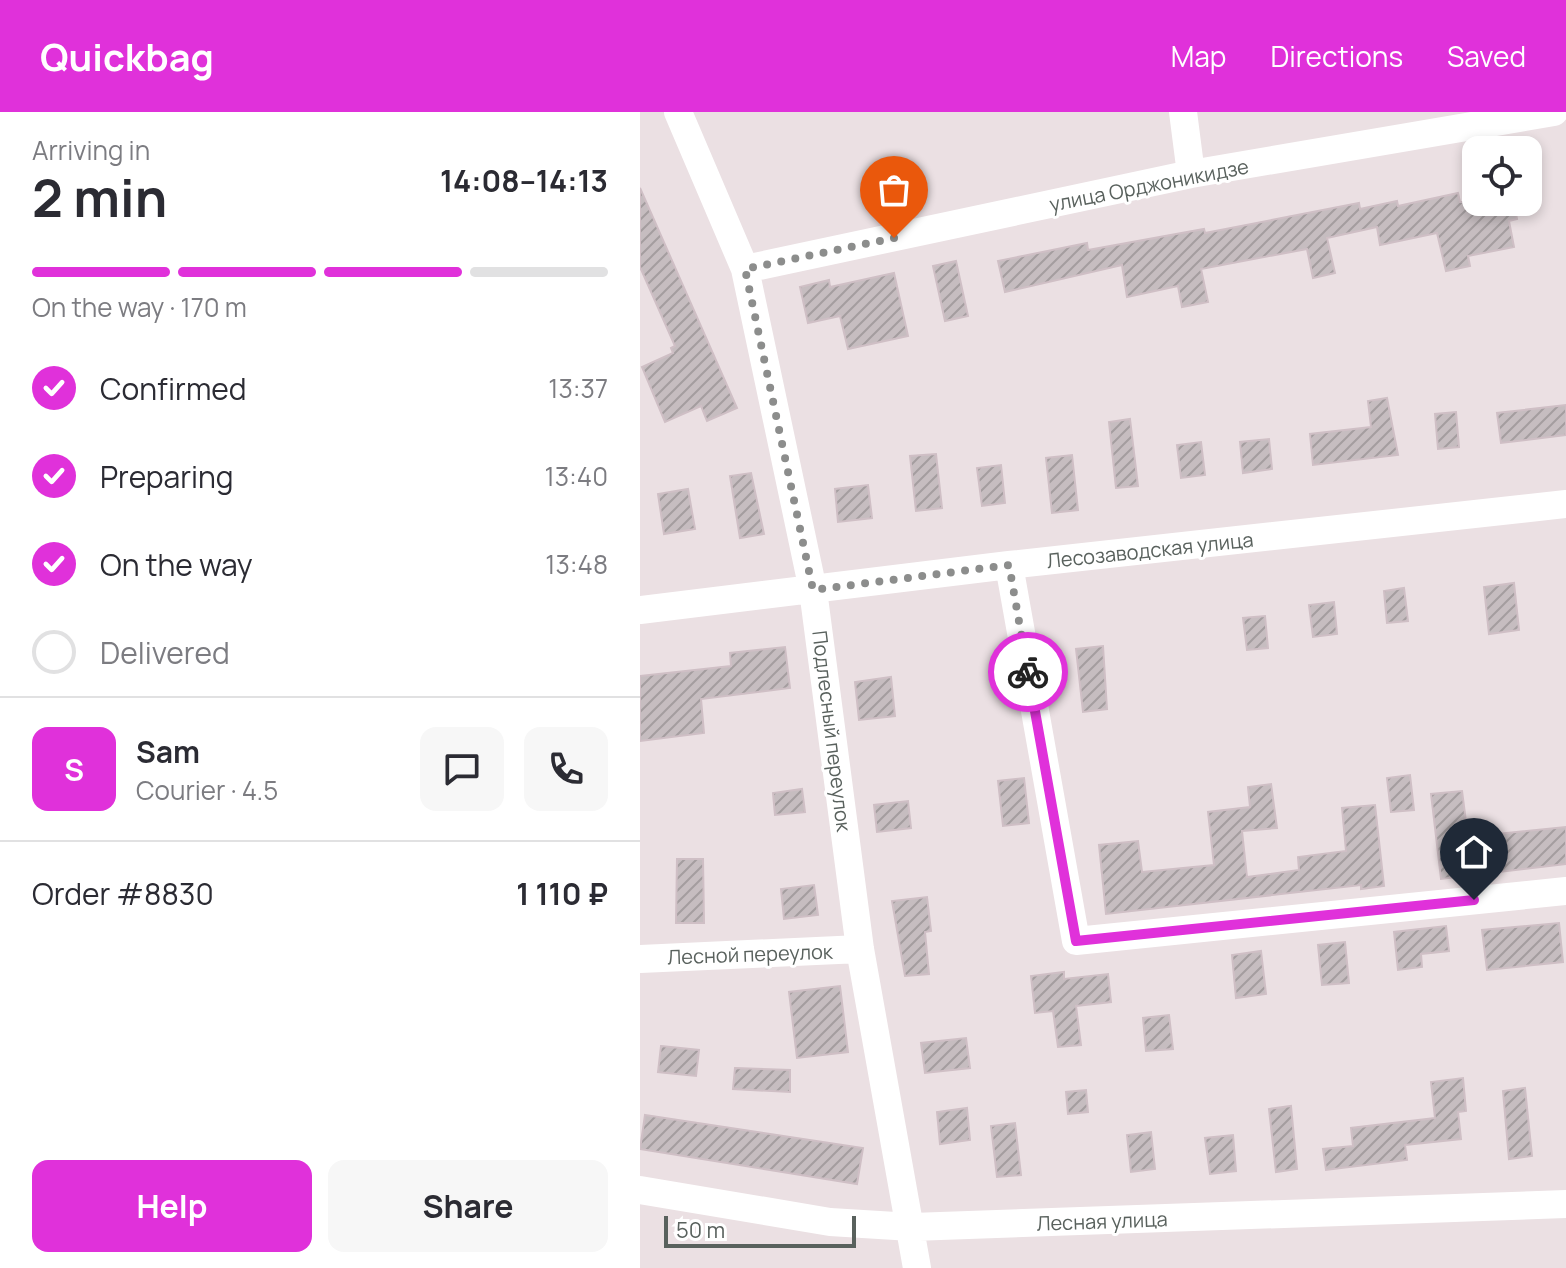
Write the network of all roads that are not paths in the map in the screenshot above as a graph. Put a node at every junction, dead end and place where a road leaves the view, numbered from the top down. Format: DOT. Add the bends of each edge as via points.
graph roads {
  1 [pos="678,112"];
  2 [pos="1183,112"];
  3 [pos="1554,112"];
  4 [pos="1191,174"];
  5 [pos="745,269"];
  6 [pos="1566,504"];
  7 [pos="1009,565"];
  8 [pos="813,590"];
  9 [pos="640,610"];
  10 [pos="1566,891"];
  11 [pos="860,949"];
  12 [pos="640,959"];
  13 [pos="640,1190"];
  14 [pos="1566,1204"];
  15 [pos="912,1227"];
  16 [pos="917,1268"];
  1 -- 5 [label="street, Подлесный переулок"];
  2 -- 4 [label="street"];
  3 -- 4 [label="street, улица Орджоникидзе"];
  4 -- 5 [label="street, улица Орджоникидзе"];
  5 -- 8 [label="street, Подлесный переулок"];
  6 -- 7 [label="street, Лесозаводская улица"];
  7 -- 8 [label="street, Лесозаводская улица"];
  7 -- 10 [label="street" via="1076,941"];
  8 -- 9 [label="street, Лесозаводская улица"];
  8 -- 11 [label="street, Подлесный переулок"];
  11 -- 12 [label="street, Лесной переулок"];
  11 -- 15 [label="street, Подлесный переулок"];
  13 -- 15 [label="street, Лесная улица" via="830,1222"];
  14 -- 15 [label="street, Лесная улица"];
  15 -- 16 [label="street, Подлесный переулок"];
}
